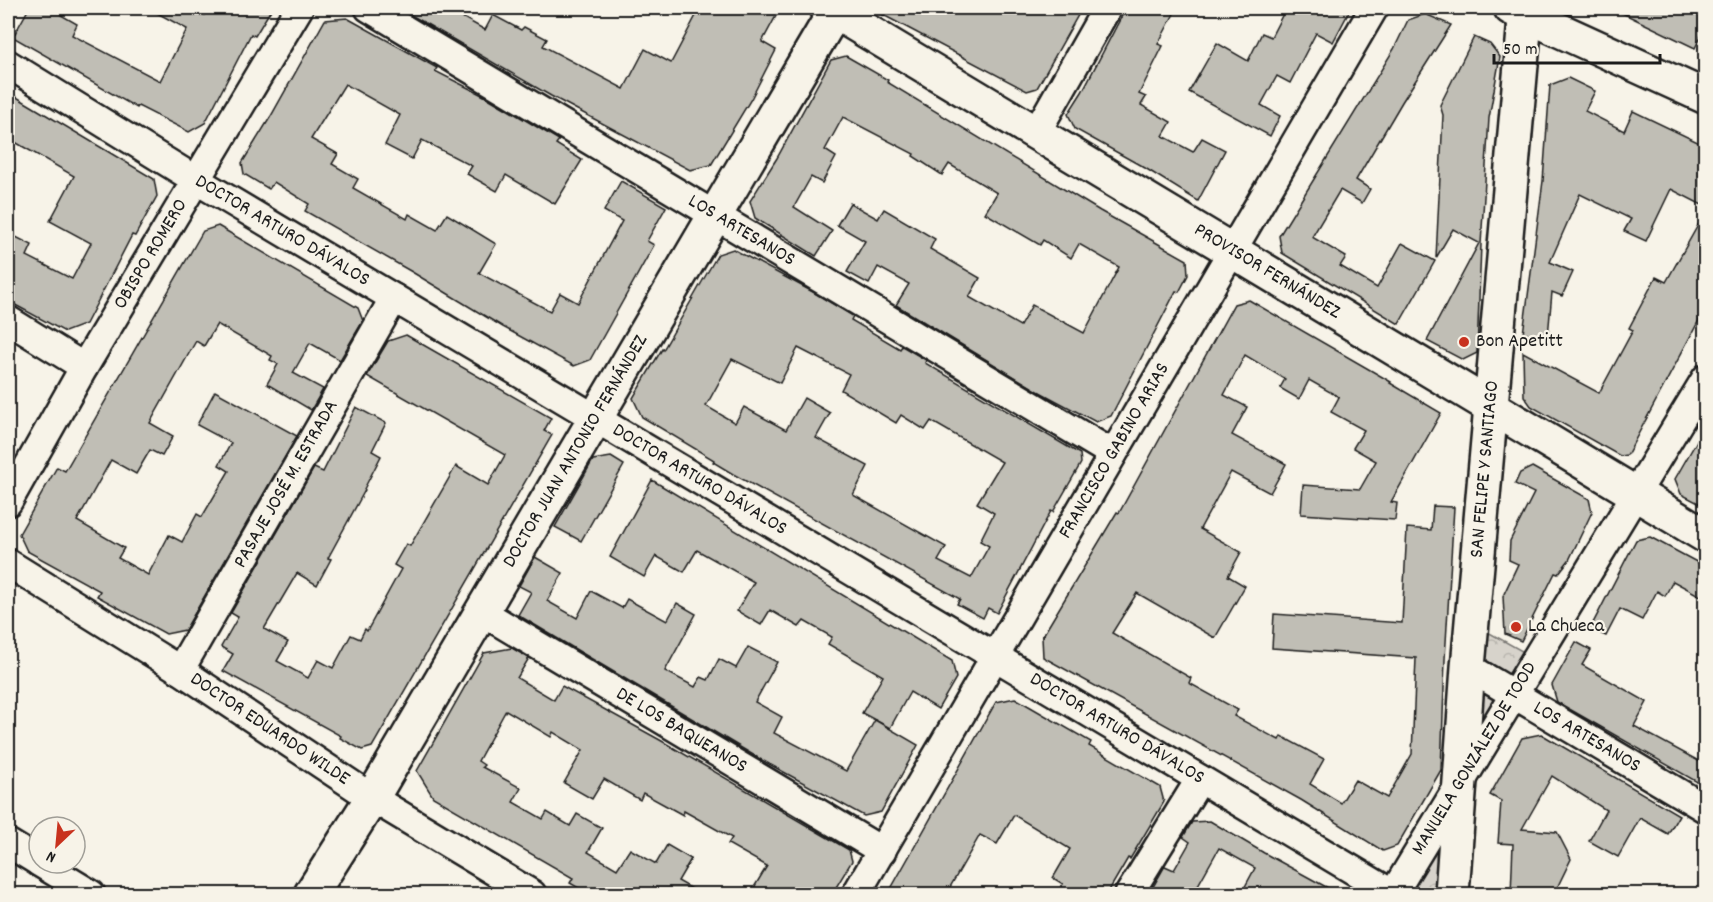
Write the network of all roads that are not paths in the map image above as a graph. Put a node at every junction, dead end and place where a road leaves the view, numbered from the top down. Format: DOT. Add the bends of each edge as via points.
graph roads {
  1 [pos="299,8"];
  2 [pos="369,8"];
  3 [pos="1107,8"];
  4 [pos="1374,8"];
  5 [pos="833,9"];
  6 [pos="1520,10"];
  7 [pos="8,64"];
  8 [pos="1706,97"];
  9 [pos="1036,133"];
  10 [pos="196,180"];
  11 [pos="715,214"];
  12 [pos="1231,251"];
  13 [pos="394,298"];
  14 [pos="8,320"];
  15 [pos="84,367"];
  16 [pos="1706,378"];
  17 [pos="1491,408"];
  18 [pos="595,418"];
  19 [pos="1113,454"];
  20 [pos="1635,494"];
  21 [pos="8,502"];
  22 [pos="1706,536"];
  23 [pos="8,563"];
  24 [pos="482,612"];
  25 [pos="994,656"];
  26 [pos="1468,667"];
  27 [pos="180,670"];
  28 [pos="1514,694"];
  29 [pos="1200,779"];
  30 [pos="1461,781"];
  31 [pos="372,798"];
  32 [pos="1706,809"];
  33 [pos="8,843"];
  34 [pos="882,851"];
  35 [pos="27,855"];
  36 [pos="60,875"];
  37 [pos="91,894"];
  38 [pos="311,894"];
  39 [pos="532,894"];
  40 [pos="856,894"];
  41 [pos="1129,894"];
  42 [pos="1393,894"];
  43 [pos="1452,894"];
  1 -- 10 [label="street, OBISPO ROMERO"];
  2 -- 11 [label="street, LOS ARTESANOS"];
  3 -- 9 [label="street"];
  4 -- 12 [label="street, FRANCISCO GABINO ARIAS"];
  5 -- 9 [label="street, PROVISOR FERNÁNDEZ"];
  5 -- 11 [label="street, DOCTOR JUAN ANTONIO FERNÁNDEZ"];
  6 -- 8 [label="street"];
  6 -- 17 [label="street, SAN FELIPE Y SANTIAGO"];
  7 -- 10 [label="street, DOCTOR ARTURO DÁVALOS"];
  9 -- 12 [label="street, PROVISOR FERNÁNDEZ"];
  10 -- 13 [label="street, DOCTOR ARTURO DÁVALOS"];
  10 -- 15 [label="street, OBISPO ROMERO"];
  11 -- 18 [label="street, DOCTOR JUAN ANTONIO FERNÁNDEZ"];
  11 -- 19 [label="street, LOS ARTESANOS"];
  12 -- 17 [label="street, PROVISOR FERNÁNDEZ"];
  12 -- 19 [label="street, FRANCISCO GABINO ARIAS"];
  13 -- 18 [label="street, DOCTOR ARTURO DÁVALOS"];
  13 -- 27 [label="street, PASAJE JOSÉ M. ESTRADA"];
  14 -- 15 [label="street"];
  15 -- 21 [label="street, OBISPO ROMERO"];
  16 -- 20 [label="street, MANUELA GONZÁLEZ DE TOOD"];
  17 -- 20 [label="street, PROVISOR FERNÁNDEZ"];
  17 -- 26 [label="street, SAN FELIPE Y SANTIAGO"];
  18 -- 24 [label="street, DOCTOR JUAN ANTONIO FERNÁNDEZ"];
  18 -- 25 [label="street, DOCTOR ARTURO DÁVALOS"];
  19 -- 25 [label="street, FRANCISCO GABINO ARIAS"];
  20 -- 22 [label="street, PROVISOR FERNÁNDEZ"];
  20 -- 28 [label="street, MANUELA GONZÁLEZ DE TOOD"];
  23 -- 27 [label="street, DOCTOR EDUARDO WILDE"];
  24 -- 31 [label="street, DOCTOR JUAN ANTONIO FERNÁNDEZ"];
  24 -- 34 [label="street, DE LOS BAQUEANOS"];
  25 -- 29 [label="street, DOCTOR ARTURO DÁVALOS"];
  25 -- 34 [label="street, FRANCISCO GABINO ARIAS"];
  26 -- 28 [label="street, LOS ARTESANOS"];
  26 -- 30 [label="street, SAN FELIPE Y SANTIAGO"];
  27 -- 31 [label="street, DOCTOR EDUARDO WILDE"];
  28 -- 30 [label="street, MANUELA GONZÁLEZ DE TOOD"];
  28 -- 32 [label="street, LOS ARTESANOS"];
  29 -- 41 [label="street"];
  29 -- 42 [label="street, DOCTOR ARTURO DÁVALOS"];
  30 -- 42 [label="street, MANUELA GONZÁLEZ DE TOOD"];
  30 -- 43 [label="street, SAN FELIPE Y SANTIAGO"];
  31 -- 38 [label="street, DOCTOR JUAN ANTONIO FERNÁNDEZ"];
  31 -- 39 [label="street, DOCTOR EDUARDO WILDE"];
  33 -- 35 [label="street"];
  34 -- 40 [label="street, FRANCISCO GABINO ARIAS"];
  36 -- 37 [label="street"];
}
